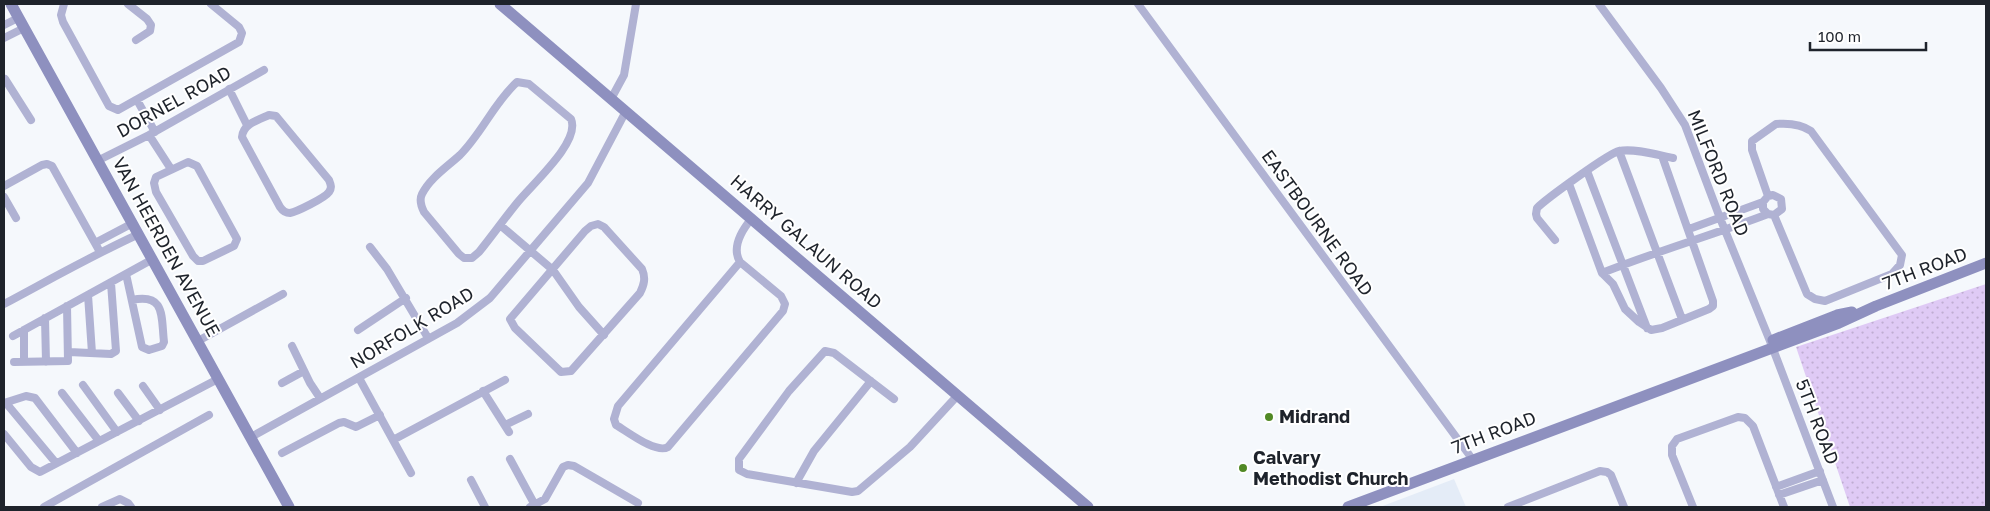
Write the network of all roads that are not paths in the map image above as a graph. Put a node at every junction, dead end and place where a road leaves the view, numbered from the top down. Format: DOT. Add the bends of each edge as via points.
graph roads {
  1 [pos="11,4"];
  2 [pos="64,4"];
  3 [pos="128,4"];
  4 [pos="211,4"];
  5 [pos="500,4"];
  6 [pos="636,4"];
  7 [pos="1138,4"];
  8 [pos="1599,4"];
  9 [pos="21,23"];
  10 [pos="4,25"];
  11 [pos="4,38"];
  12 [pos="136,40"];
  13 [pos="264,70"];
  14 [pos="4,79"];
  15 [pos="229,89"];
  16 [pos="612,98"];
  17 [pos="137,100"];
  18 [pos="626,111"];
  19 [pos="31,120"];
  20 [pos="247,125"];
  21 [pos="152,133"];
  22 [pos="1619,151"];
  23 [pos="1662,156"];
  24 [pos="1673,158"];
  25 [pos="99,160"];
  26 [pos="171,169"];
  27 [pos="1588,171"];
  28 [pos="1569,184"];
  29 [pos="4,186"];
  30 [pos="4,197"];
  31 [pos="1765,199"];
  32 [pos="1736,212"];
  33 [pos="1771,215"];
  34 [pos="16,218"];
  35 [pos="752,218"];
  36 [pos="1720,218"];
  37 [pos="133,223"];
  38 [pos="1707,223"];
  39 [pos="500,225"];
  40 [pos="1740,225"];
  41 [pos="1689,229"];
  42 [pos="1725,231"];
  43 [pos="139,234"];
  44 [pos="1711,234"];
  45 [pos="1554,240"];
  46 [pos="1692,240"];
  47 [pos="95,243"];
  48 [pos="370,247"];
  49 [pos="530,250"];
  50 [pos="100,252"];
  51 [pos="1658,252"];
  52 [pos="153,260"];
  53 [pos="740,262"];
  54 [pos="1986,264"];
  55 [pos="1623,265"];
  56 [pos="553,270"];
  57 [pos="1602,273"];
  58 [pos="126,274"];
  59 [pos="111,283"];
  60 [pos="283,294"];
  61 [pos="88,295"];
  62 [pos="406,298"];
  63 [pos="132,300"];
  64 [pos="4,302"];
  65 [pos="67,306"];
  66 [pos="45,318"];
  67 [pos="1682,319"];
  68 [pos="1647,328"];
  69 [pos="24,330"];
  70 [pos="358,330"];
  71 [pos="604,335"];
  72 [pos="13,336"];
  73 [pos="428,338"];
  74 [pos="198,342"];
  75 [pos="1771,344"];
  76 [pos="292,346"];
  77 [pos="69,352"];
  78 [pos="92,353"];
  79 [pos="14,362"];
  80 [pos="24,362"];
  81 [pos="46,362"];
  82 [pos="304,371"];
  83 [pos="359,378"];
  84 [pos="218,379"];
  85 [pos="505,380"];
  86 [pos="871,381"];
  87 [pos="282,383"];
  88 [pos="83,385"];
  89 [pos="143,386"];
  90 [pos="483,392"];
  91 [pos="62,393"];
  92 [pos="118,393"];
  93 [pos="958,396"];
  94 [pos="320,398"];
  95 [pos="894,399"];
  96 [pos="5,403"];
  97 [pos="160,410"];
  98 [pos="528,414"];
  99 [pos="380,415"];
  100 [pos="209,416"];
  101 [pos="139,421"];
  102 [pos="117,432"];
  103 [pos="4,434"];
  104 [pos="251,437"];
  105 [pos="394,440"];
  106 [pos="99,442"];
  107 [pos="77,453"];
  108 [pos="282,453"];
  109 [pos="510,459"];
  110 [pos="1472,460"];
  111 [pos="56,463"];
  112 [pos="1820,471"];
  113 [pos="411,473"];
  114 [pos="471,480"];
  115 [pos="1823,480"];
  116 [pos="796,483"];
  117 [pos="1776,487"];
  118 [pos="1779,496"];
  119 [pos="638,503"];
  120 [pos="536,506"];
  121 [pos="44,507"];
  122 [pos="102,507"];
  123 [pos="131,507"];
  124 [pos="289,507"];
  125 [pos="485,507"];
  126 [pos="1088,507"];
  127 [pos="1348,507"];
  128 [pos="1508,507"];
  129 [pos="1624,507"];
  130 [pos="1693,507"];
  131 [pos="1784,507"];
  132 [pos="1833,507"];
  1 -- 9 [label="street, VAN HEERDEN AVENUE"];
  2 -- 17 [label="street" via="63,22 109,106 118,110"];
  3 -- 12 [label="street" via="151,25 150,31"];
  4 -- 17 [label="street" via="239,27 242,33 240,42"];
  5 -- 16 [label="street, HARRY GALAUN ROAD"];
  6 -- 16 [label="street" via="624,75"];
  7 -- 110 [label="street, EASTBOURNE ROAD"];
  8 -- 36 [label="street, MILFORD ROAD" via="1681,116"];
  9 -- 10 [label="street"];
  9 -- 11 [label="street"];
  9 -- 25 [label="street, VAN HEERDEN AVENUE"];
  13 -- 15 [label="street, DORNEL ROAD"];
  14 -- 19 [label="street"];
  15 -- 20 [label="street"];
  15 -- 21 [label="street, DORNEL ROAD"];
  16 -- 18 [label="street, HARRY GALAUN ROAD"];
  17 -- 21 [label="street"];
  18 -- 35 [label="street, HARRY GALAUN ROAD"];
  18 -- 49 [label="street, NORFOLK ROAD" via="588,183"];
  20 -- 20 [label="street" via="269,115 276,116 329,180 331,189 328,193 292,212 284,212 242,138"];
  21 -- 25 [label="street, DORNEL ROAD"];
  21 -- 26 [label="street"];
  22 -- 23 [label="street"];
  22 -- 27 [label="street"];
  22 -- 51 [label="street"];
  23 -- 24 [label="street"];
  23 -- 41 [label="street"];
  25 -- 37 [label="street, VAN HEERDEN AVENUE"];
  26 -- 26 [label="street" via="188,162 197,166 237,236 234,246 203,261 195,259 154,188 156,177"];
  27 -- 28 [label="street"];
  27 -- 55 [label="street"];
  28 -- 45 [label="street" via="1536,211 1537,218"];
  28 -- 57 [label="street"];
  29 -- 47 [label="street" via="42,165 50,164"];
  30 -- 34 [label="street"];
  31 -- 32 [label="street"];
  31 -- 33 [label="street" via="1763,209"];
  31 -- 33 [label="street" via="1773,195 1781,200 1782,209"];
  31 -- 33 [label="street" via="1752,141 1776,124 1807,128 1902,255 1900,265 1892,274 1819,301 1808,294"];
  32 -- 36 [label="street"];
  32 -- 40 [label="street"];
  33 -- 40 [label="street"];
  35 -- 53 [label="street" via="738,240"];
  35 -- 93 [label="street, HARRY GALAUN ROAD"];
  36 -- 38 [label="street"];
  36 -- 42 [label="street, MILFORD ROAD"];
  37 -- 43 [label="street, VAN HEERDEN AVENUE"];
  37 -- 47 [label="street"];
  38 -- 41 [label="street"];
  38 -- 44 [label="street"];
  39 -- 39 [label="street" via="479,252 472,258 464,258 424,212 421,196 436,176 476,138 510,88 517,82 524,82 571,119 573,128 554,164"];
  39 -- 49 [label="street"];
  40 -- 42 [label="street"];
  41 -- 46 [label="street"];
  42 -- 44 [label="street"];
  42 -- 75 [label="street, MILFORD ROAD"];
  43 -- 50 [label="street"];
  43 -- 52 [label="street, VAN HEERDEN AVENUE"];
  44 -- 46 [label="street"];
  46 -- 51 [label="street"];
  46 -- 67 [label="street" via="1713,306"];
  47 -- 50 [label="street"];
  48 -- 62 [label="street"];
  49 -- 56 [label="street"];
  49 -- 73 [label="street, NORFOLK ROAD" via="482,306"];
  50 -- 64 [label="street" via="33,290"];
  51 -- 55 [label="street"];
  51 -- 67 [label="street"];
  52 -- 58 [label="street"];
  52 -- 74 [label="street, VAN HEERDEN AVENUE"];
  53 -- 53 [label="street" via="781,296 785,304 783,311 668,447 654,448 616,425 614,419 618,406"];
  54 -- 75 [label="street, 7TH ROAD" via="1876,306 1837,315"];
  55 -- 57 [label="street"];
  55 -- 68 [label="street"];
  56 -- 71 [label="street"];
  56 -- 71 [label="street" via="512,316 510,321 515,328 564,373 572,371"];
  56 -- 71 [label="street" via="585,231 598,224 642,269 644,285 640,293"];
  57 -- 68 [label="street" via="1613,284 1625,309"];
  58 -- 59 [label="street"];
  58 -- 63 [label="street"];
  59 -- 61 [label="street"];
  59 -- 78 [label="street" via="116,350 111,354"];
  60 -- 74 [label="street"];
  61 -- 65 [label="street"];
  61 -- 78 [label="street"];
  62 -- 70 [label="street"];
  62 -- 73 [label="street"];
  63 -- 63 [label="street" via="142,347 149,350 162,346 157,303 146,298"];
  65 -- 66 [label="street"];
  65 -- 77 [label="street"];
  66 -- 69 [label="street"];
  66 -- 81 [label="street"];
  67 -- 68 [label="street" via="1658,330"];
  69 -- 72 [label="street"];
  69 -- 80 [label="street"];
  73 -- 83 [label="street, NORFOLK ROAD"];
  74 -- 84 [label="street, VAN HEERDEN AVENUE"];
  75 -- 110 [label="street, 7TH ROAD" via="1675,385"];
  75 -- 112 [label="street, 5TH ROAD"];
  76 -- 82 [label="street"];
  77 -- 78 [label="street"];
  77 -- 81 [label="street" via="66,362"];
  79 -- 80 [label="street"];
  80 -- 81 [label="street"];
  82 -- 87 [label="street"];
  82 -- 94 [label="street"];
  83 -- 94 [label="street, NORFOLK ROAD"];
  83 -- 99 [label="street"];
  84 -- 97 [label="street"];
  84 -- 104 [label="street, VAN HEERDEN AVENUE"];
  85 -- 90 [label="street"];
  86 -- 95 [label="street"];
  86 -- 116 [label="street" via="814,452"];
  86 -- 116 [label="street" via="834,352 825,351 789,391 739,460 742,472"];
  88 -- 102 [label="street"];
  89 -- 97 [label="street"];
  90 -- 98 [label="street" via="507,429"];
  90 -- 105 [label="street"];
  91 -- 106 [label="street"];
  92 -- 101 [label="street"];
  93 -- 116 [label="street" via="910,447 858,491"];
  93 -- 126 [label="street, HARRY GALAUN ROAD"];
  94 -- 104 [label="street, NORFOLK ROAD"];
  96 -- 107 [label="street" via="26,396 35,398"];
  96 -- 111 [label="street"];
  97 -- 101 [label="street"];
  99 -- 105 [label="street"];
  99 -- 108 [label="street" via="356,427 339,423"];
  100 -- 121 [label="street"];
  101 -- 102 [label="street"];
  102 -- 106 [label="street"];
  103 -- 111 [label="street" via="35,470 40,472"];
  104 -- 124 [label="street, VAN HEERDEN AVENUE"];
  105 -- 113 [label="street"];
  106 -- 107 [label="street"];
  107 -- 111 [label="street"];
  109 -- 120 [label="street"];
  110 -- 127 [label="street, 7TH ROAD"];
  112 -- 115 [label="street, 5TH ROAD"];
  112 -- 117 [label="street"];
  114 -- 125 [label="street"];
  115 -- 118 [label="street"];
  115 -- 132 [label="street, 5TH ROAD"];
  117 -- 118 [label="street"];
  117 -- 130 [label="street" via="1753,426 1745,418 1734,417 1674,442 1672,455"];
  118 -- 131 [label="street"];
  119 -- 120 [label="street" via="568,465 563,467 546,498"];
  122 -- 123 [label="street" via="120,499"];
  128 -- 129 [label="street" via="1600,471 1611,475"];
}
